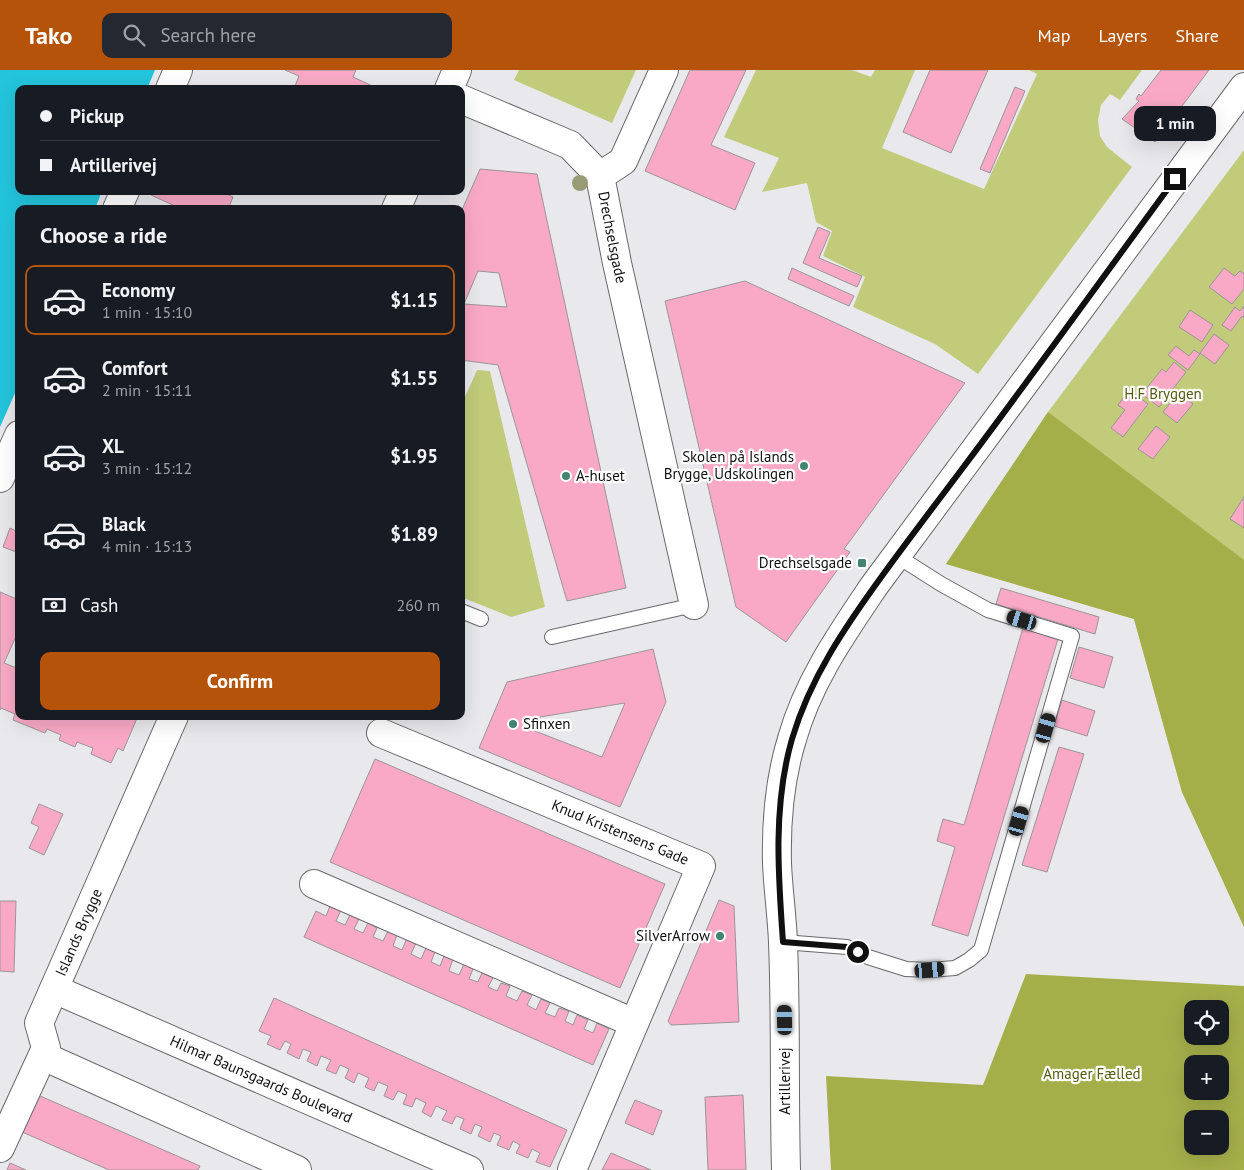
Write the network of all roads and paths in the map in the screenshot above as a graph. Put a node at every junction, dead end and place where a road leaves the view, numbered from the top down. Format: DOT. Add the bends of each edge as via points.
graph roads {
  1 [pos="178,70"];
  2 [pos="457,70"];
  3 [pos="664,70"];
  4 [pos="172,85"];
  5 [pos="450,85"];
  6 [pos="1244,87"];
  7 [pos="465,101"];
  8 [pos="600,176"];
  9 [pos="15,443"];
  10 [pos="0,478"];
  11 [pos="897,556"];
  12 [pos="694,605"];
  13 [pos="465,613"];
  14 [pos="481,619"];
  15 [pos="552,637"];
  16 [pos="172,720"];
  17 [pos="381,734"];
  18 [pos="314,884"];
  19 [pos="783,942"];
  20 [pos="54,989"];
  21 [pos="634,1023"];
  22 [pos="43,1056"];
  23 [pos="0,1148"];
  24 [pos="297,1170"];
  25 [pos="469,1170"];
  26 [pos="572,1170"];
  27 [pos="786,1170"];
  1 -- 4 [label="street"];
  2 -- 5 [label="street"];
  3 -- 8 [label="street" via="624,161"];
  6 -- 11 [label="street, Artillerivej"];
  7 -- 8 [label="street, Drechselsgade" via="570,145"];
  8 -- 12 [label="street, Drechselsgade"];
  9 -- 10 [label="street"];
  11 -- 19 [label="street, Artillerivej" via="836,642 807,695 792,740 780,806 777,861"];
  11 -- 19 [label="lane" via="988,610 1072,636 981,950 955,968 930,970 906,969 847,947"];
  12 -- 15 [label="lane, Drechselsgade"];
  13 -- 14 [label="lane"];
  16 -- 20 [label="street, Islands Brygge"];
  17 -- 21 [label="street, Knud Kristensens Gade" via="700,866"];
  18 -- 21 [label="street"];
  19 -- 27 [label="street, Artillerivej"];
  20 -- 22 [label="street, Islands Brygge" via="39,1023 46,1048"];
  20 -- 25 [label="street, Hilmar Baunsgaards Boulevard"];
  21 -- 26 [label="street, Knud Kristensens Gade"];
  22 -- 23 [label="street, Islands Brygge"];
  22 -- 24 [label="street"];
}
